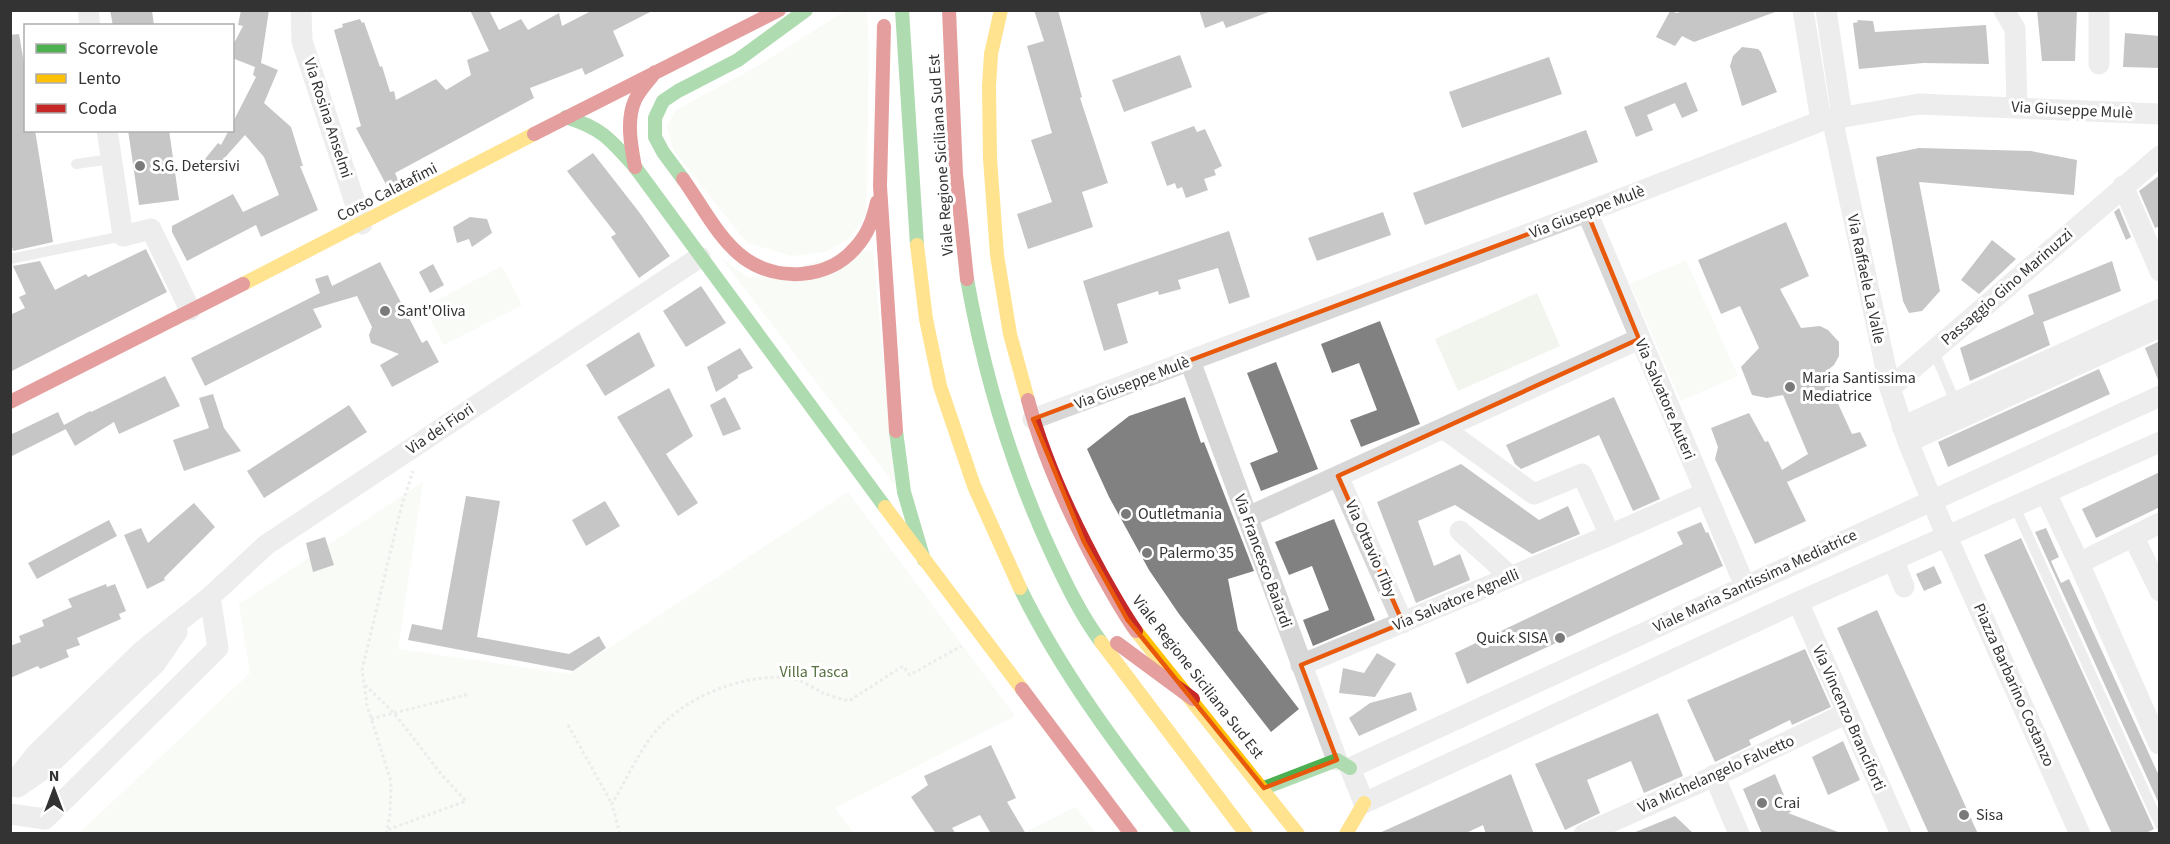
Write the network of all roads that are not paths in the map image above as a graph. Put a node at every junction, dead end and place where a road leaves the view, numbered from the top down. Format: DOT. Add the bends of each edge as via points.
graph roads {
  1 [pos="301,10"];
  2 [pos="779,10"];
  3 [pos="806,10"];
  4 [pos="884,10"];
  5 [pos="902,10"];
  6 [pos="948,10"];
  7 [pos="1001,10"];
  8 [pos="1803,10"];
  9 [pos="1826,10"];
  10 [pos="2004,10"];
  11 [pos="2099,10"];
  12 [pos="2099,64"];
  13 [pos="655,72"];
  14 [pos="2017,107"];
  15 [pos="2160,114"];
  16 [pos="566,117"];
  17 [pos="1832,118"];
  18 [pos="107,132"];
  19 [pos="2160,156"];
  20 [pos="111,159"];
  21 [pos="76,164"];
  22 [pos="635,167"];
  23 [pos="880,186"];
  24 [pos="2123,186"];
  25 [pos="1587,212"];
  26 [pos="362,224"];
  27 [pos="123,236"];
  28 [pos="700,257"];
  29 [pos="10,259"];
  30 [pos="2160,271"];
  31 [pos="2160,309"];
  32 [pos="190,310"];
  33 [pos="2160,327"];
  34 [pos="1639,339"];
  35 [pos="2107,342"];
  36 [pos="1934,351"];
  37 [pos="1190,361"];
  38 [pos="1890,388"];
  39 [pos="2160,396"];
  40 [pos="10,402"];
  41 [pos="1955,402"];
  42 [pos="1033,419"];
  43 [pos="1443,428"];
  44 [pos="1905,435"];
  45 [pos="2160,442"];
  46 [pos="1338,476"];
  47 [pos="1705,493"];
  48 [pos="2046,493"];
  49 [pos="1932,500"];
  50 [pos="2015,507"];
  51 [pos="1248,517"];
  52 [pos="2160,523"];
  53 [pos="1460,531"];
  54 [pos="1610,535"];
  55 [pos="2133,536"];
  56 [pos="1947,537"];
  57 [pos="924,560"];
  58 [pos="1894,561"];
  59 [pos="2079,563"];
  60 [pos="1510,576"];
  61 [pos="1745,586"];
  62 [pos="1904,587"];
  63 [pos="2160,591"];
  64 [pos="210,597"];
  65 [pos="1798,602"];
  66 [pos="189,614"];
  67 [pos="1088,622"];
  68 [pos="1403,623"];
  69 [pos="1301,665"];
  70 [pos="1192,699"];
  71 [pos="1847,713"];
  72 [pos="2159,744"];
  73 [pos="1344,764"];
  74 [pos="1714,776"];
  75 [pos="10,787"];
  76 [pos="1264,788"];
  77 [pos="10,792"];
  78 [pos="1364,803"];
  79 [pos="10,814"];
  80 [pos="2160,825"];
  81 [pos="1131,834"];
  82 [pos="1184,834"];
  83 [pos="1246,834"];
  84 [pos="1298,834"];
  85 [pos="1346,834"];
  86 [pos="1584,834"];
  87 [pos="1739,834"];
  88 [pos="1901,834"];
  89 [pos="2080,834"];
  1 -- 26 [label="street, Via Rosina Anselmi" via="302,41"];
  2 -- 13 [label="main road, Corso Calatafimi"];
  3 -- 23 [label="main road" via="738,60 663,101 655,118 656,137 732,249 755,266 783,275 812,274 838,263 860,244 873,219"];
  4 -- 23 [label="main road"];
  5 -- 82 [label="main road, Viale Regione Siciliana Sud Est" via="924,293 935,363 957,436 1005,562 1031,612 1070,678"];
  6 -- 67 [label="main road, Viale Regione Siciliana Sud Est" via="960,228 982,355 1005,434 1033,508"];
  7 -- 42 [label="main road, Viale Regione Siciliana Sud Est" via="991,54 989,86 996,244 1010,334"];
  8 -- 17 [label="street"];
  9 -- 17 [label="street"];
  10 -- 14 [label="street" via="2015,29"];
  11 -- 12 [label="street"];
  13 -- 16 [label="main road, Corso Calatafimi"];
  13 -- 22 [label="main road" via="636,100 631,122"];
  14 -- 15 [label="street, Via Giuseppe Mulè"];
  14 -- 17 [label="street, Via Giuseppe Mulè" via="1919,104"];
  16 -- 22 [label="main road" via="591,125 609,138"];
  16 -- 26 [label="main road, Corso Calatafimi"];
  17 -- 25 [label="street, Via Giuseppe Mulè"];
  17 -- 38 [label="street, Via Raffaele La Valle"];
  18 -- 20 [label="street"];
  19 -- 24 [label="street, Passaggio Gino Marinuzzi"];
  20 -- 21 [label="lane"];
  20 -- 27 [label="street"];
  22 -- 28 [label="main road"];
  23 -- 57 [label="main road" via="895,420 904,492"];
  24 -- 30 [label="street"];
  24 -- 36 [label="street, Passaggio Gino Marinuzzi"];
  25 -- 34 [label="street, Via Salvatore Auteri"];
  25 -- 37 [label="street, Via Giuseppe Mulè"];
  26 -- 32 [label="main road, Corso Calatafimi"];
  27 -- 29 [label="lane"];
  27 -- 32 [label="street" via="151,230"];
  28 -- 57 [label="main road"];
  28 -- 64 [label="street, Via dei Fiori" via="266,545"];
  31 -- 35 [label="street"];
  32 -- 40 [label="main road, Corso Calatafimi"];
  33 -- 35 [label="street"];
  34 -- 43 [label="street"];
  34 -- 47 [label="street, Via Salvatore Auteri"];
  35 -- 41 [label="street"];
  35 -- 44 [label="street"];
  36 -- 38 [label="street, Passaggio Gino Marinuzzi"];
  36 -- 41 [label="lane"];
  37 -- 42 [label="street, Via Giuseppe Mulè"];
  37 -- 51 [label="street, Via Francesco Baiardi"];
  38 -- 44 [label="street, Via Raffaele La Valle"];
  39 -- 49 [label="street, Viale Maria Santissima Mediatrice"];
  41 -- 44 [label="street"];
  42 -- 70 [label="main road, Viale Regione Siciliana Sud Est" via="1084,542 1122,609"];
  43 -- 46 [label="street"];
  43 -- 54 [label="street" via="1534,494 1581,474"];
  44 -- 49 [label="street, Via Raffaele La Valle"];
  45 -- 48 [label="street"];
  46 -- 51 [label="street"];
  46 -- 68 [label="street, Via Ottavio Tiby"];
  47 -- 54 [label="street, Via Salvatore Agnelli"];
  47 -- 61 [label="street, Via Salvatore Auteri"];
  48 -- 50 [label="street"];
  48 -- 59 [label="street"];
  49 -- 56 [label="street, Via Raffaele La Valle"];
  49 -- 61 [label="street, Viale Maria Santissima Mediatrice"];
  50 -- 56 [label="street"];
  50 -- 80 [label="lane"];
  51 -- 69 [label="street, Via Francesco Baiardi"];
  52 -- 55 [label="street"];
  53 -- 60 [label="street"];
  54 -- 60 [label="street, Via Salvatore Agnelli"];
  55 -- 59 [label="street"];
  55 -- 63 [label="street"];
  56 -- 58 [label="street"];
  56 -- 89 [label="street, Piazza Barbarino Costanzo"];
  57 -- 81 [label="main road"];
  58 -- 62 [label="street"];
  58 -- 65 [label="street"];
  59 -- 72 [label="street"];
  60 -- 68 [label="street, Via Salvatore Agnelli"];
  61 -- 73 [label="street, Viale Maria Santissima Mediatrice"];
  64 -- 66 [label="street, Via dei Fiori"];
  64 -- 79 [label="street" via="218,648 45,819"];
  65 -- 71 [label="street, Via Vincenzo Branciforti"];
  65 -- 78 [label="street"];
  66 -- 75 [label="street, Via dei Fiori" via="142,651 95,696 36,754"];
  66 -- 77 [label="street, Via dei Fiori" via="155,664 48,766"];
  67 -- 70 [label="main road"];
  67 -- 83 [label="main road, Viale Regione Siciliana Sud Est"];
  68 -- 69 [label="street, Via Salvatore Agnelli"];
  69 -- 73 [label="street, Via Francesco Baiardi"];
  70 -- 76 [label="main road, Viale Regione Siciliana Sud Est"];
  71 -- 74 [label="street, Via Michelangelo Falvetto"];
  71 -- 88 [label="street, Via Vincenzo Branciforti"];
  73 -- 76 [label="main road, Viale Maria Santissima Mediatrice"];
  73 -- 78 [label="street"];
  74 -- 86 [label="street, Via Michelangelo Falvetto"];
  74 -- 87 [label="street"];
  76 -- 84 [label="main road, Viale Regione Siciliana Sud Est"];
  78 -- 85 [label="main road"];
}
